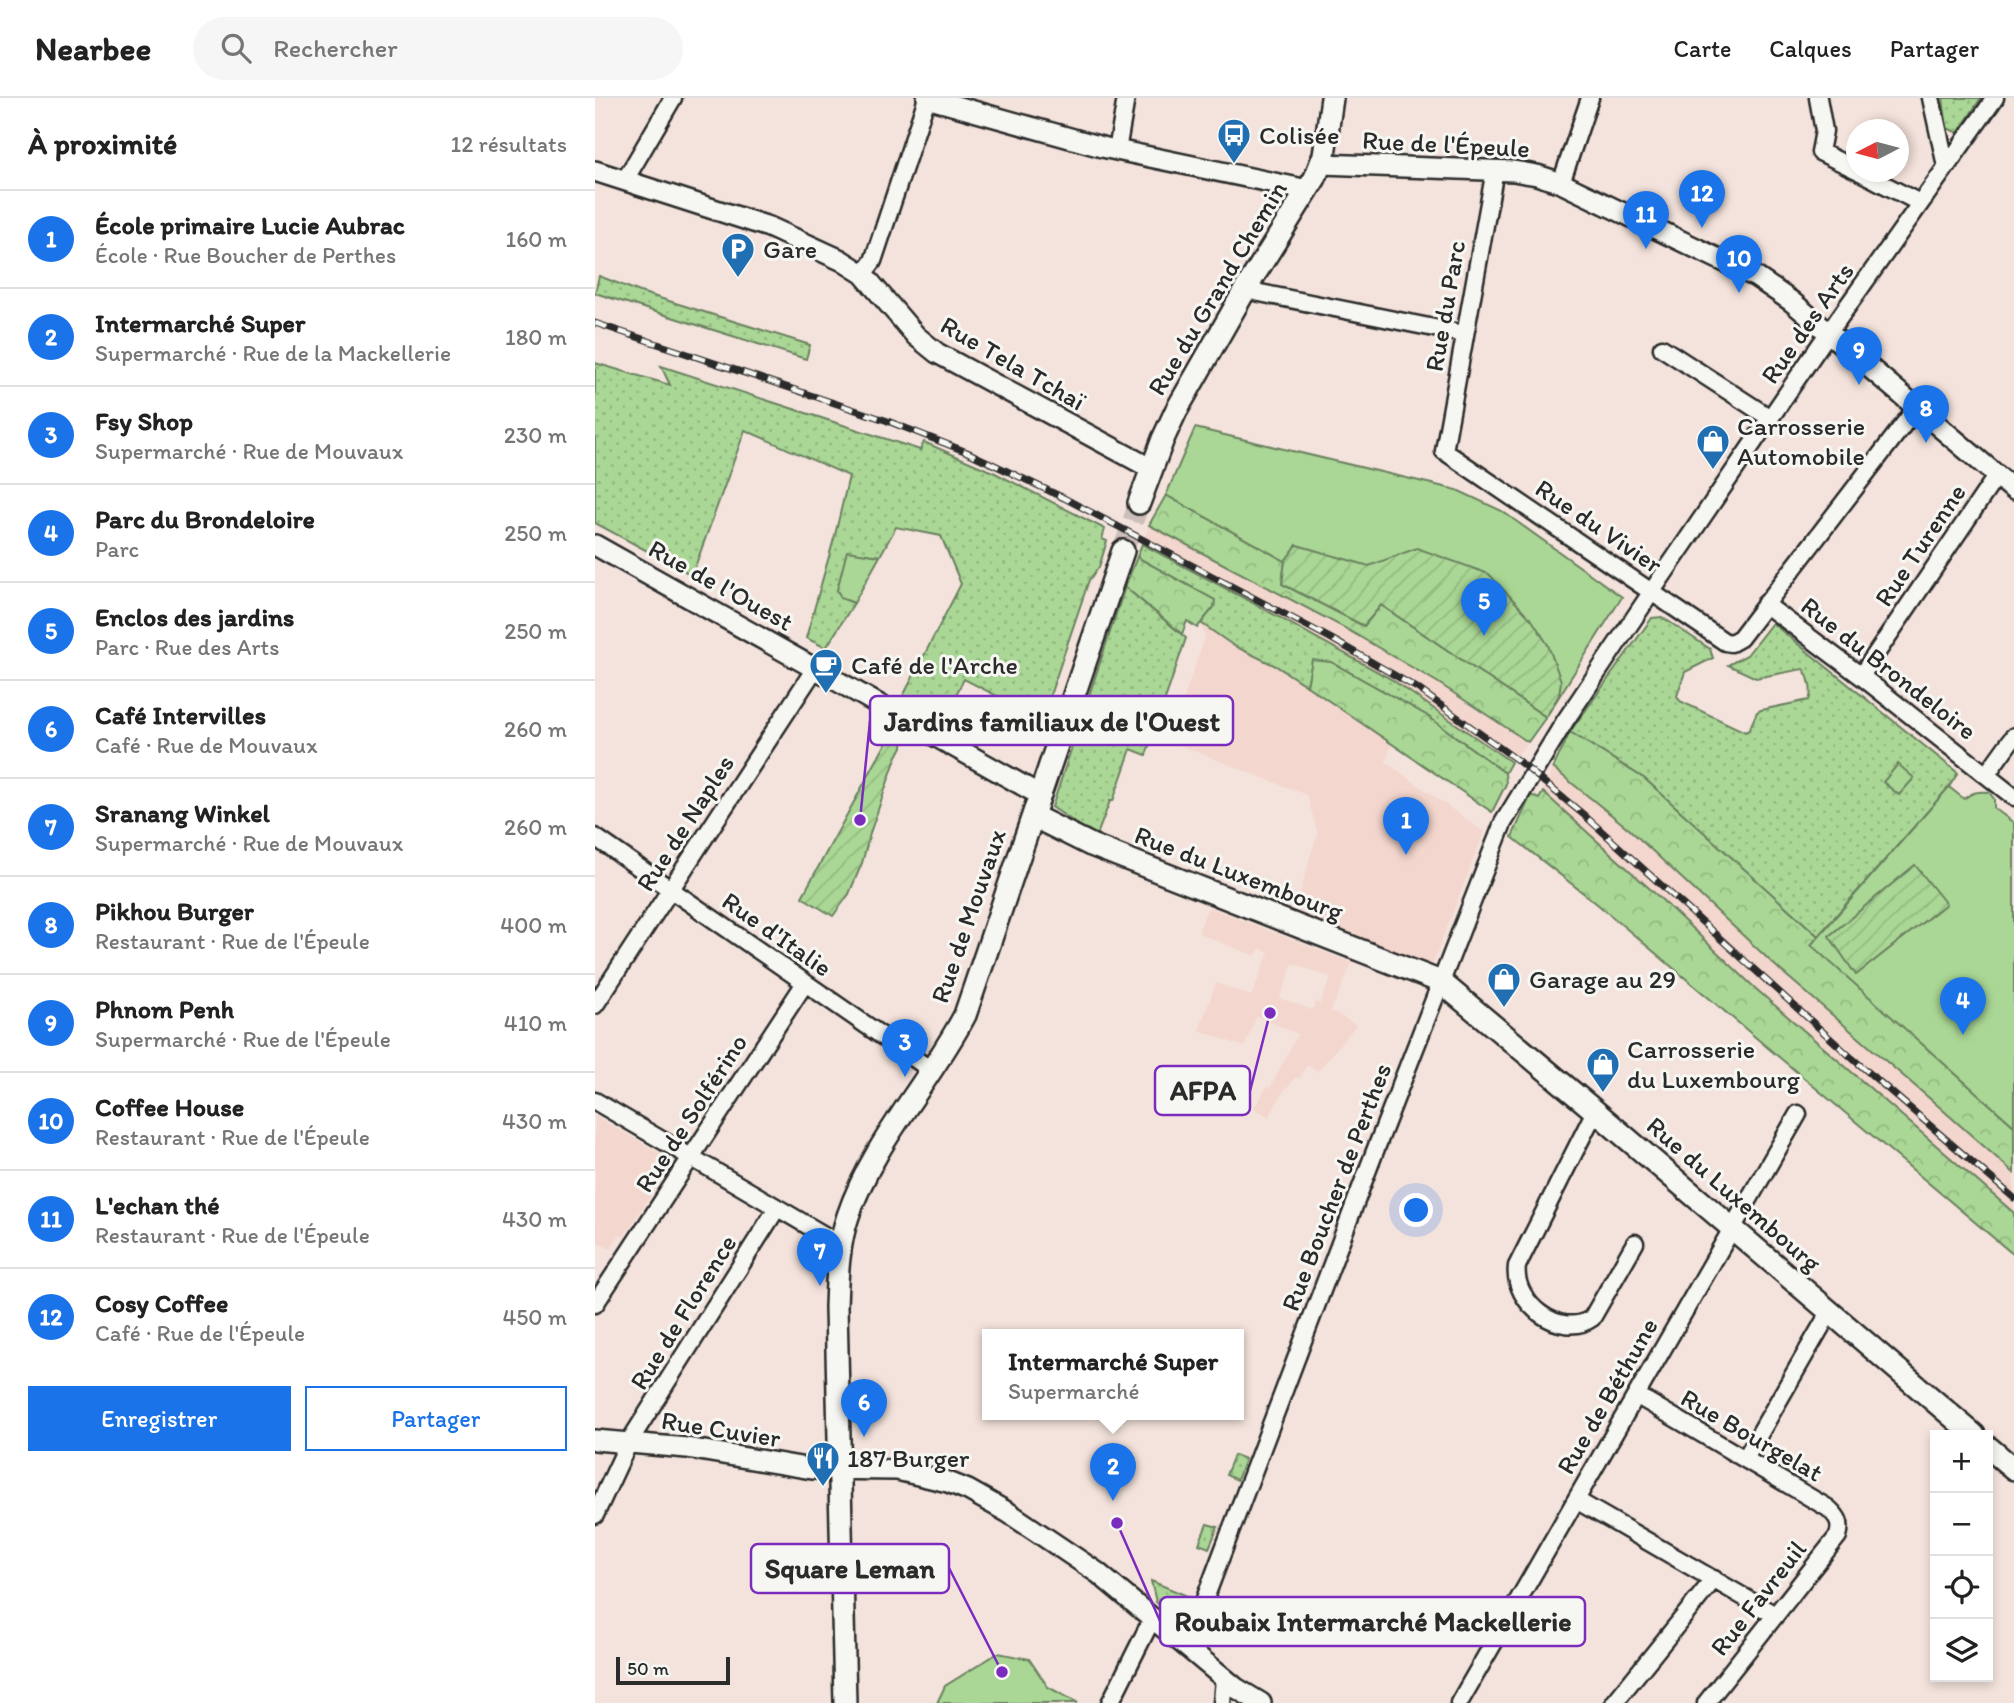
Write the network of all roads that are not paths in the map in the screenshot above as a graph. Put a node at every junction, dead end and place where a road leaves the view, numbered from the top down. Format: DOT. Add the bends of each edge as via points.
graph roads {
  1 [pos="673,98"];
  2 [pos="927,98"];
  3 [pos="1126,98"];
  4 [pos="1332,98"];
  5 [pos="1590,98"];
  6 [pos="1818,98"];
  7 [pos="1931,98"];
  8 [pos="1995,98"];
  9 [pos="1117,150"];
  10 [pos="1322,164"];
  11 [pos="1846,165"];
  12 [pos="1946,166"];
  13 [pos="1495,170"];
  14 [pos="595,171"];
  15 [pos="625,180"];
  16 [pos="1879,182"];
  17 [pos="1561,183"];
  18 [pos="1308,190"];
  19 [pos="1920,203"];
  20 [pos="863,274"];
  21 [pos="1245,290"];
  22 [pos="1829,333"];
  23 [pos="1464,334"];
  24 [pos="1663,348"];
  25 [pos="1917,407"];
  26 [pos="1770,418"];
  27 [pos="1444,452"];
  28 [pos="1152,469"];
  29 [pos="1997,475"];
  30 [pos="2014,490"];
  31 [pos="1139,503"];
  32 [pos="595,545"];
  33 [pos="1122,551"];
  34 [pos="1652,592"];
  35 [pos="1766,604"];
  36 [pos="816,667"];
  37 [pos="1861,676"];
  38 [pos="2014,736"];
  39 [pos="1546,752"];
  40 [pos="1986,775"];
  41 [pos="1040,795"];
  42 [pos="2014,797"];
  43 [pos="1033,816"];
  44 [pos="595,837"];
  45 [pos="671,890"];
  46 [pos="1441,982"];
  47 [pos="805,983"];
  48 [pos="595,1005"];
  49 [pos="931,1070"];
  50 [pos="595,1101"];
  51 [pos="1595,1111"];
  52 [pos="1798,1114"];
  53 [pos="694,1152"];
  54 [pos="777,1208"];
  55 [pos="1732,1228"];
  56 [pos="1635,1243"];
  57 [pos="841,1244"];
  58 [pos="595,1304"];
  59 [pos="1829,1313"];
  60 [pos="1636,1395"];
  61 [pos="1968,1430"];
  62 [pos="595,1440"];
  63 [pos="629,1443"];
  64 [pos="1993,1451"];
  65 [pos="1745,1459"];
  66 [pos="840,1469"];
  67 [pos="2014,1469"];
  68 [pos="1576,1500"];
  69 [pos="595,1515"];
  70 [pos="1839,1520"];
  71 [pos="1714,1579"];
  72 [pos="1776,1615"];
  73 [pos="1160,1623"];
  74 [pos="1187,1646"];
  75 [pos="1224,1678"];
  76 [pos="845,1703"];
  77 [pos="1110,1703"];
  78 [pos="1222,1703"];
  79 [pos="1261,1703"];
  80 [pos="1459,1703"];
  81 [pos="1614,1703"];
  82 [pos="1706,1703"];
  1 -- 15 [label="street"];
  2 -- 9 [label="street"];
  2 -- 20 [label="street" via="873,261"];
  3 -- 9 [label="street"];
  4 -- 10 [label="main road, Rue du Grand Chemin"];
  5 -- 17 [label="street"];
  6 -- 11 [label="street" via="1824,131 1820,152"];
  7 -- 12 [label="street"];
  8 -- 12 [label="street, Rue des Arts"];
  9 -- 18 [label="street"];
  10 -- 13 [label="street, Rue de l'Épeule"];
  10 -- 18 [label="main road, Rue du Grand Chemin"];
  12 -- 19 [label="street, Rue des Arts"];
  13 -- 17 [label="street, Rue de l'Épeule"];
  13 -- 23 [label="street, Rue du Parc"];
  14 -- 15 [label="street, Rue Tela Tchaï"];
  15 -- 20 [label="street, Rue Tela Tchaï" via="769,227"];
  16 -- 19 [label="street"];
  17 -- 22 [label="street, Rue de l'Épeule" via="1756,277"];
  18 -- 21 [label="main road, Rue du Grand Chemin"];
  19 -- 22 [label="street, Rue des Arts"];
  20 -- 28 [label="street, Rue Tela Tchaï" via="937,354"];
  21 -- 23 [label="street"];
  21 -- 28 [label="main road, Rue du Grand Chemin" via="1175,411"];
  22 -- 25 [label="street, Rue de l'Épeule"];
  22 -- 26 [label="street, Rue des Arts"];
  23 -- 27 [label="street, Rue du Parc"];
  24 -- 26 [label="street"];
  25 -- 29 [label="street, Rue de l'Épeule"];
  25 -- 35 [label="street"];
  26 -- 34 [label="street, Rue des Arts"];
  27 -- 34 [label="street, Rue du Vivier"];
  28 -- 31 [label="main road, Rue du Grand Chemin"];
  29 -- 30 [label="street, Rue de l'Épeule"];
  29 -- 37 [label="street, Rue Turenne"];
  32 -- 36 [label="street, Rue de l'Ouest"];
  33 -- 41 [label="main road, Rue de Mouvaux"];
  34 -- 35 [label="street, Rue du Vivier" via="1731,643"];
  34 -- 39 [label="street, Rue des Arts"];
  35 -- 37 [label="street, Rue du Brondeloire"];
  36 -- 41 [label="street, Rue de l'Ouest"];
  36 -- 45 [label="street, Rue de Naples"];
  37 -- 40 [label="street, Rue du Brondeloire"];
  38 -- 40 [label="street"];
  39 -- 46 [label="street, Rue Boucher de Perthes" via="1503,823"];
  40 -- 42 [label="street, Rue du Brondeloire"];
  41 -- 43 [label="main road, Rue de Mouvaux"];
  43 -- 46 [label="main road, Rue du Luxembourg" via="1101,849"];
  43 -- 49 [label="main road, Rue de Mouvaux" via="965,1015"];
  44 -- 45 [label="street, Rue d'Italie"];
  45 -- 47 [label="street, Rue d'Italie"];
  45 -- 48 [label="street, Rue de Naples"];
  46 -- 51 [label="main road, Rue du Luxembourg"];
  46 -- 74 [label="street, Rue Boucher de Perthes"];
  47 -- 49 [label="street, Rue d'Italie"];
  47 -- 53 [label="street, Rue de Solférino"];
  49 -- 57 [label="main road, Rue de Mouvaux" via="862,1181"];
  50 -- 53 [label="street"];
  51 -- 55 [label="main road, Rue du Luxembourg"];
  51 -- 56 [label="street" via="1517,1266 1517,1283 1537,1311 1577,1326 1592,1318"];
  52 -- 55 [label="street, Rue de Béthune"];
  53 -- 54 [label="street"];
  53 -- 58 [label="street, Rue de Solférino"];
  54 -- 57 [label="street"];
  54 -- 63 [label="street, Rue de Florence"];
  55 -- 59 [label="main road, Rue du Luxembourg"];
  55 -- 60 [label="street, Rue de Béthune"];
  57 -- 66 [label="main road, Rue de Mouvaux" via="836,1307"];
  59 -- 61 [label="main road, Rue du Luxembourg"];
  59 -- 65 [label="street"];
  60 -- 65 [label="street, Rue Bourgelat"];
  60 -- 68 [label="street, Rue de Béthune"];
  62 -- 63 [label="street, Rue Cuvier"];
  63 -- 66 [label="street, Rue Cuvier"];
  63 -- 69 [label="street, Rue de Florence"];
  64 -- 67 [label="main road"];
  65 -- 70 [label="street, Rue Bourgelat" via="1828,1508"];
  66 -- 73 [label="street, Rue Cuvier" via="907,1471 968,1490 1098,1573"];
  66 -- 76 [label="main road, Rue de Mouvaux"];
  68 -- 71 [label="street"];
  68 -- 80 [label="street, Rue de Béthune"];
  70 -- 72 [label="street, Rue Favreuil" via="1838,1536"];
  71 -- 72 [label="street"];
  71 -- 81 [label="street"];
  72 -- 82 [label="street, Rue Favreuil"];
  73 -- 74 [label="street, Rue Cuvier"];
  73 -- 77 [label="street"];
  74 -- 75 [label="street, Rue Cuvier"];
  75 -- 78 [label="street"];
  75 -- 79 [label="street, Rue Cuvier"];
}
